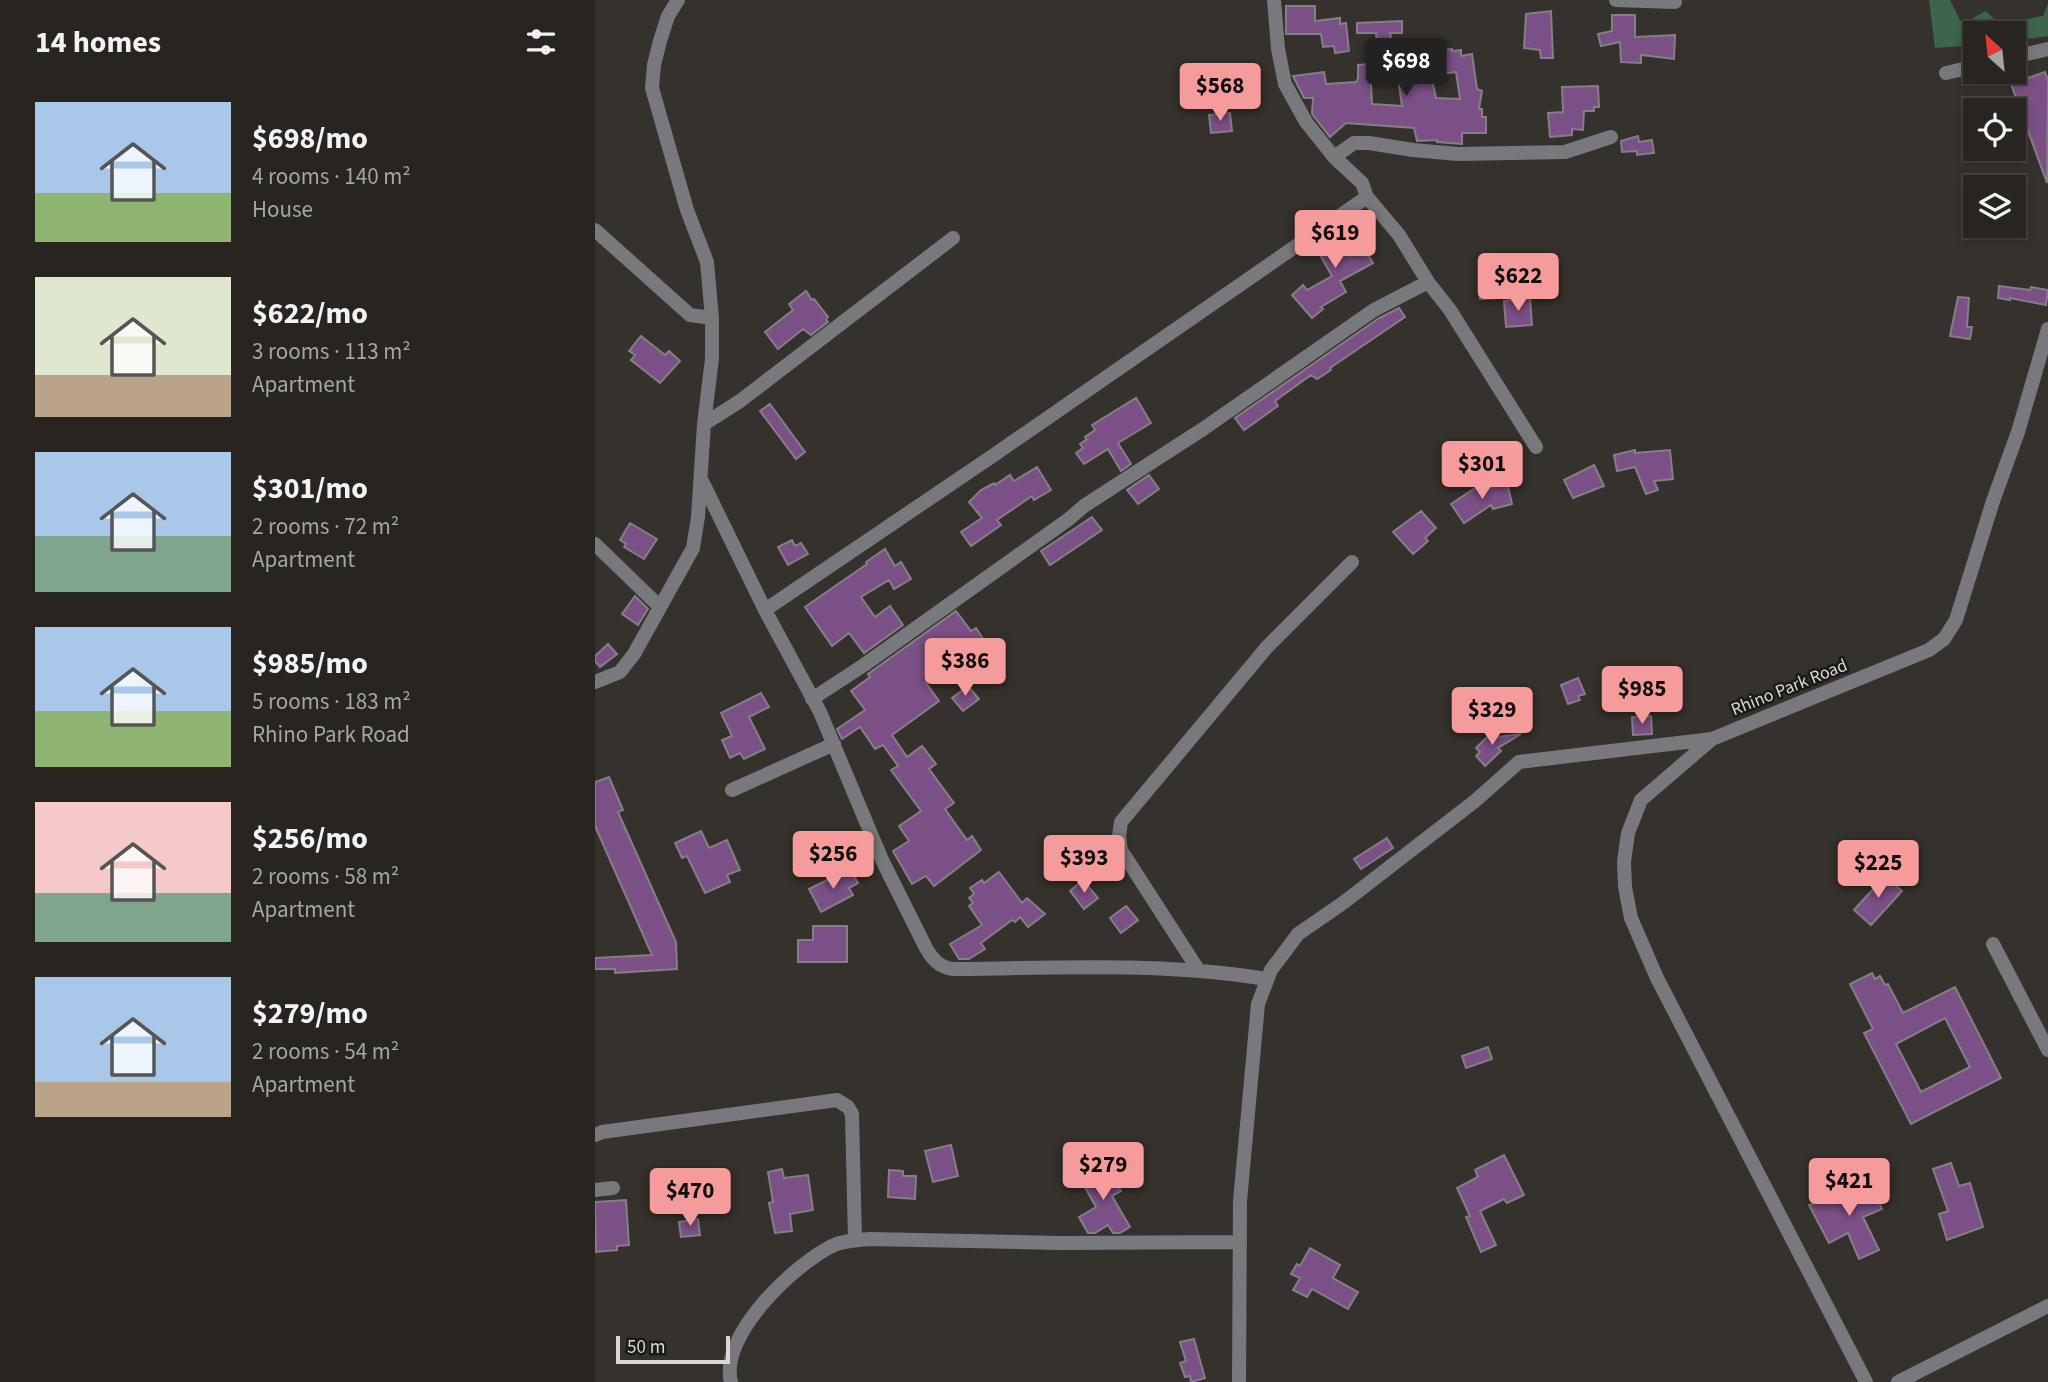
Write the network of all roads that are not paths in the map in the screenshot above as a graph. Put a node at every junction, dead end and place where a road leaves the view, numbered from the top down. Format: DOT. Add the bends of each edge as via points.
graph roads {
  1 [pos="678,0"];
  2 [pos="1274,0"];
  3 [pos="1616,0"];
  4 [pos="1675,2"];
  5 [pos="2048,49"];
  6 [pos="2027,54"];
  7 [pos="1963,69"];
  8 [pos="1947,73"];
  9 [pos="1611,137"];
  10 [pos="1334,157"];
  11 [pos="1367,197"];
  12 [pos="595,230"];
  13 [pos="953,238"];
  14 [pos="1428,282"];
  15 [pos="712,318"];
  16 [pos="2048,329"];
  17 [pos="704,424"];
  18 [pos="1536,447"];
  19 [pos="702,481"];
  20 [pos="595,544"];
  21 [pos="1352,562"];
  22 [pos="660,607"];
  23 [pos="765,610"];
  24 [pos="595,680"];
  25 [pos="812,699"];
  26 [pos="1712,739"];
  27 [pos="834,744"];
  28 [pos="732,790"];
  29 [pos="1993,944"];
  30 [pos="1199,971"];
  31 [pos="1266,979"];
  32 [pos="2048,1050"];
  33 [pos="595,1135"];
  34 [pos="613,1188"];
  35 [pos="595,1190"];
  36 [pos="855,1240"];
  37 [pos="1240,1242"];
  38 [pos="2048,1306"];
  39 [pos="731,1382"];
  40 [pos="1239,1382"];
  41 [pos="1866,1382"];
  42 [pos="1898,1382"];
  1 -- 15 [label="street" via="660,41 652,88 706,262"];
  2 -- 10 [label="street" via="1285,84 1306,122"];
  3 -- 4 [label="street"];
  5 -- 6 [label="street"];
  7 -- 8 [label="street"];
  9 -- 10 [label="street" via="1565,152 1458,154 1354,143"];
  10 -- 11 [label="street" via="1362,183"];
  11 -- 14 [label="street" via="1399,235"];
  11 -- 23 [label="street"];
  12 -- 15 [label="street" via="690,315"];
  13 -- 17 [label="street"];
  14 -- 18 [label="street"];
  14 -- 25 [label="street" via="1374,310 1084,506"];
  15 -- 17 [label="street"];
  16 -- 26 [label="street, Rhino Park Road" via="1960,611 1944,639 1929,650"];
  17 -- 19 [label="street"];
  19 -- 22 [label="street" via="693,548"];
  19 -- 23 [label="street"];
  20 -- 22 [label="street"];
  21 -- 30 [label="street" via="1267,647 1121,822 1121,850"];
  22 -- 24 [label="street" via="620,671"];
  23 -- 25 [label="street"];
  25 -- 27 [label="street"];
  26 -- 31 [label="street" via="1519,762 1475,801 1298,934"];
  26 -- 41 [label="street, Rhino Park Road" via="1641,800 1633,817 1624,862 1631,918 1657,978"];
  27 -- 28 [label="street"];
  27 -- 30 [label="street" via="882,860 926,948 942,967"];
  29 -- 32 [label="street"];
  30 -- 31 [label="street"];
  31 -- 37 [label="street" via="1258,1004"];
  33 -- 36 [label="street" via="837,1100 852,1114"];
  34 -- 35 [label="street"];
  36 -- 37 [label="street"];
  36 -- 39 [label="street" via="834,1245 800,1266 758,1310 734,1346"];
  37 -- 40 [label="street"];
  38 -- 42 [label="street"];
}
